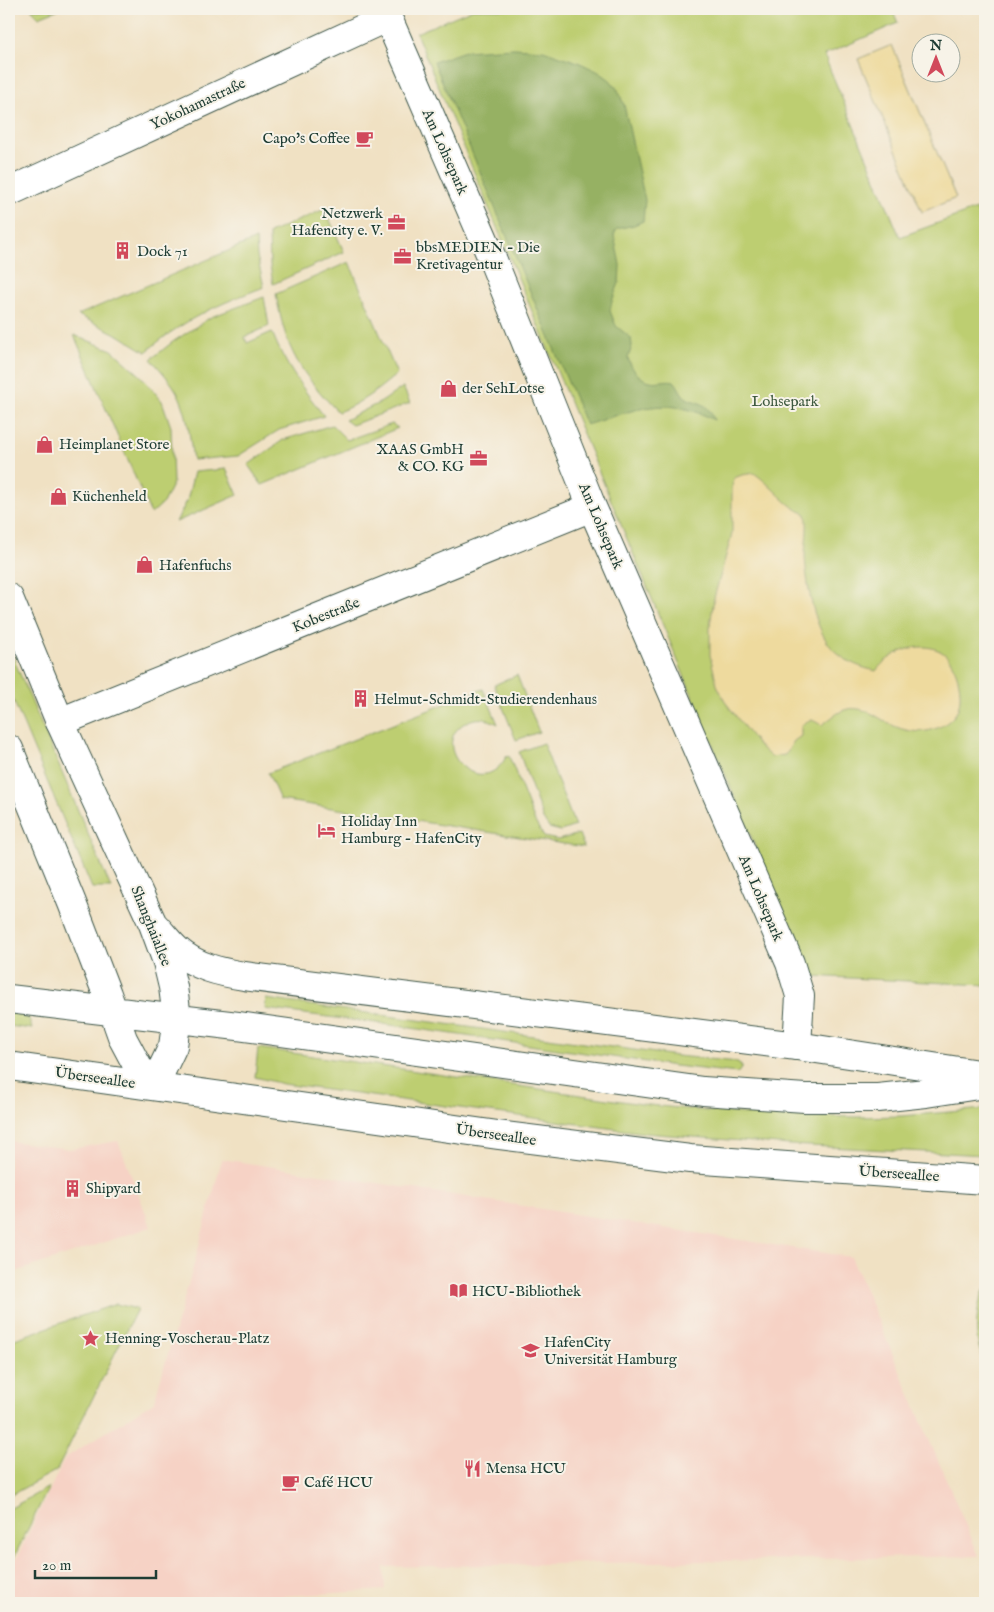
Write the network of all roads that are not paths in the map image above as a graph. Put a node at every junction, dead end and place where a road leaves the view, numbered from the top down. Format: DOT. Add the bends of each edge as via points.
graph roads {
  1 [pos="386,13"];
  2 [pos="9,192"];
  3 [pos="592,508"];
  4 [pos="9,598"];
  5 [pos="60,722"];
  6 [pos="9,748"];
  7 [pos="153,924"];
  8 [pos="9,999"];
  9 [pos="112,1010"];
  10 [pos="176,1018"];
  11 [pos="797,1046"];
  12 [pos="9,1066"];
  13 [pos="985,1075"];
  14 [pos="985,1084"];
  15 [pos="154,1086"];
  16 [pos="985,1180"];
  1 -- 2 [label="main road, Yokohamastraße"];
  1 -- 3 [label="main road, Am Lohsepark" via="492,258"];
  3 -- 5 [label="main road, Kobestraße"];
  3 -- 11 [label="main road, Am Lohsepark" via="790,963 800,996"];
  4 -- 5 [label="main road, Shanghaiallee"];
  5 -- 7 [label="main road, Shanghaiallee"];
  6 -- 9 [label="main road"];
  7 -- 10 [label="main road, Shanghaiallee" via="167,962"];
  7 -- 11 [label="main road" via="178,951 199,965 225,973"];
  8 -- 9 [label="main road"];
  9 -- 10 [label="main road"];
  9 -- 15 [label="main road" via="122,1039 139,1070"];
  10 -- 14 [label="main road" via="703,1091 805,1098 878,1098"];
  10 -- 15 [label="main road, Shanghaiallee" via="173,1046"];
  11 -- 13 [label="main road"];
  12 -- 15 [label="main road, Überseeallee"];
  15 -- 16 [label="main road, Überseeallee" via="690,1160"];
}
